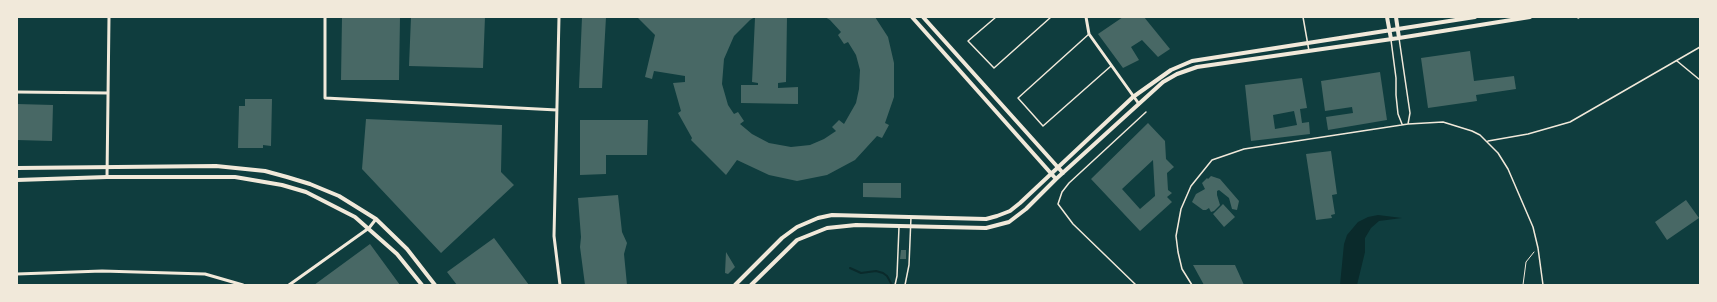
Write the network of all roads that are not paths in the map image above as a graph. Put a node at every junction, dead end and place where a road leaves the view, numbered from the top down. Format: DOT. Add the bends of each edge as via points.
graph roads {
  1 [pos="109,17"];
  2 [pos="325,17"];
  3 [pos="559,17"];
  4 [pos="912,17"];
  5 [pos="923,17"];
  6 [pos="996,17"];
  7 [pos="1052,17"];
  8 [pos="1086,17"];
  9 [pos="1303,17"];
  10 [pos="1387,17"];
  11 [pos="1396,17"];
  12 [pos="1475,17"];
  13 [pos="1530,17"];
  14 [pos="1398,29"];
  15 [pos="1389,30"];
  16 [pos="1089,34"];
  17 [pos="1400,38"];
  18 [pos="1391,39"];
  19 [pos="1307,42"];
  20 [pos="1700,47"];
  21 [pos="1308,51"];
  22 [pos="1677,61"];
  23 [pos="1111,66"];
  24 [pos="1700,80"];
  25 [pos="17,92"];
  26 [pos="108,93"];
  27 [pos="1133,97"];
  28 [pos="1139,104"];
  29 [pos="557,110"];
  30 [pos="1146,112"];
  31 [pos="1402,124"];
  32 [pos="1408,124"];
  33 [pos="1488,142"];
  34 [pos="108,167"];
  35 [pos="1058,167"];
  36 [pos="17,168"];
  37 [pos="1063,173"];
  38 [pos="1050,174"];
  39 [pos="108,178"];
  40 [pos="1056,179"];
  41 [pos="17,180"];
  42 [pos="911,216"];
  43 [pos="376,219"];
  44 [pos="910,226"];
  45 [pos="899,227"];
  46 [pos="368,228"];
  47 [pos="17,274"];
  48 [pos="243,285"];
  49 [pos="289,285"];
  50 [pos="422,285"];
  51 [pos="435,285"];
  52 [pos="560,285"];
  53 [pos="735,285"];
  54 [pos="751,285"];
  55 [pos="895,285"];
  56 [pos="905,285"];
  57 [pos="1136,285"];
  58 [pos="1192,285"];
  59 [pos="1543,285"];
  1 -- 26 [label="street"];
  2 -- 29 [label="street" via="324,98"];
  3 -- 29 [label="street"];
  4 -- 38 [label="street"];
  5 -- 35 [label="street"];
  6 -- 7 [label="lane" via="968,41 994,68"];
  8 -- 16 [label="street"];
  9 -- 19 [label="lane"];
  10 -- 15 [label="street"];
  11 -- 14 [label="street"];
  12 -- 14 [label="street"];
  13 -- 17 [label="street"];
  14 -- 15 [label="street"];
  14 -- 17 [label="street"];
  15 -- 18 [label="street"];
  15 -- 19 [label="street"];
  16 -- 23 [label="street"];
  16 -- 23 [label="lane" via="1018,98 1043,126"];
  17 -- 18 [label="street"];
  17 -- 32 [label="lane" via="1410,113"];
  18 -- 21 [label="street"];
  18 -- 31 [label="lane" via="1398,114"];
  19 -- 21 [label="lane"];
  19 -- 27 [label="street" via="1192,61 1164,74"];
  20 -- 22 [label="lane"];
  21 -- 28 [label="street" via="1197,67 1163,82"];
  22 -- 24 [label="lane"];
  22 -- 33 [label="lane" via="1570,122"];
  23 -- 27 [label="street"];
  25 -- 26 [label="street"];
  26 -- 34 [label="street"];
  27 -- 28 [label="street"];
  27 -- 35 [label="street"];
  28 -- 37 [label="street"];
  29 -- 52 [label="street" via="554,236"];
  30 -- 57 [label="lane" via="1069,183 1062,192 1058,204 1073,224"];
  31 -- 32 [label="lane"];
  31 -- 58 [label="lane" via="1244,149 1212,160 1191,186 1181,209 1177,229 1182,269"];
  32 -- 33 [label="lane" via="1443,122 1472,131"];
  33 -- 59 [label="lane" via="1508,169 1533,227"];
  34 -- 36 [label="street"];
  34 -- 39 [label="street"];
  34 -- 43 [label="street" via="216,166 265,170 338,196"];
  35 -- 37 [label="street"];
  35 -- 38 [label="street"];
  37 -- 40 [label="street"];
  38 -- 40 [label="street"];
  38 -- 42 [label="street" via="1010,211 997,216"];
  39 -- 41 [label="street"];
  39 -- 46 [label="street" via="235,177 263,181 306,192 355,217"];
  40 -- 44 [label="street" via="1016,217 998,226"];
  42 -- 44 [label="lane"];
  42 -- 53 [label="street" via="832,215 818,218 797,227 782,238"];
  43 -- 46 [label="street"];
  43 -- 51 [label="street" via="407,249"];
  44 -- 45 [label="street"];
  44 -- 56 [label="lane" via="909,265"];
  45 -- 54 [label="street" via="856,225 818,230 797,240"];
  45 -- 55 [label="lane"];
  46 -- 49 [label="street"];
  46 -- 50 [label="street" via="397,254"];
  47 -- 48 [label="street" via="102,271 205,274"];
}
